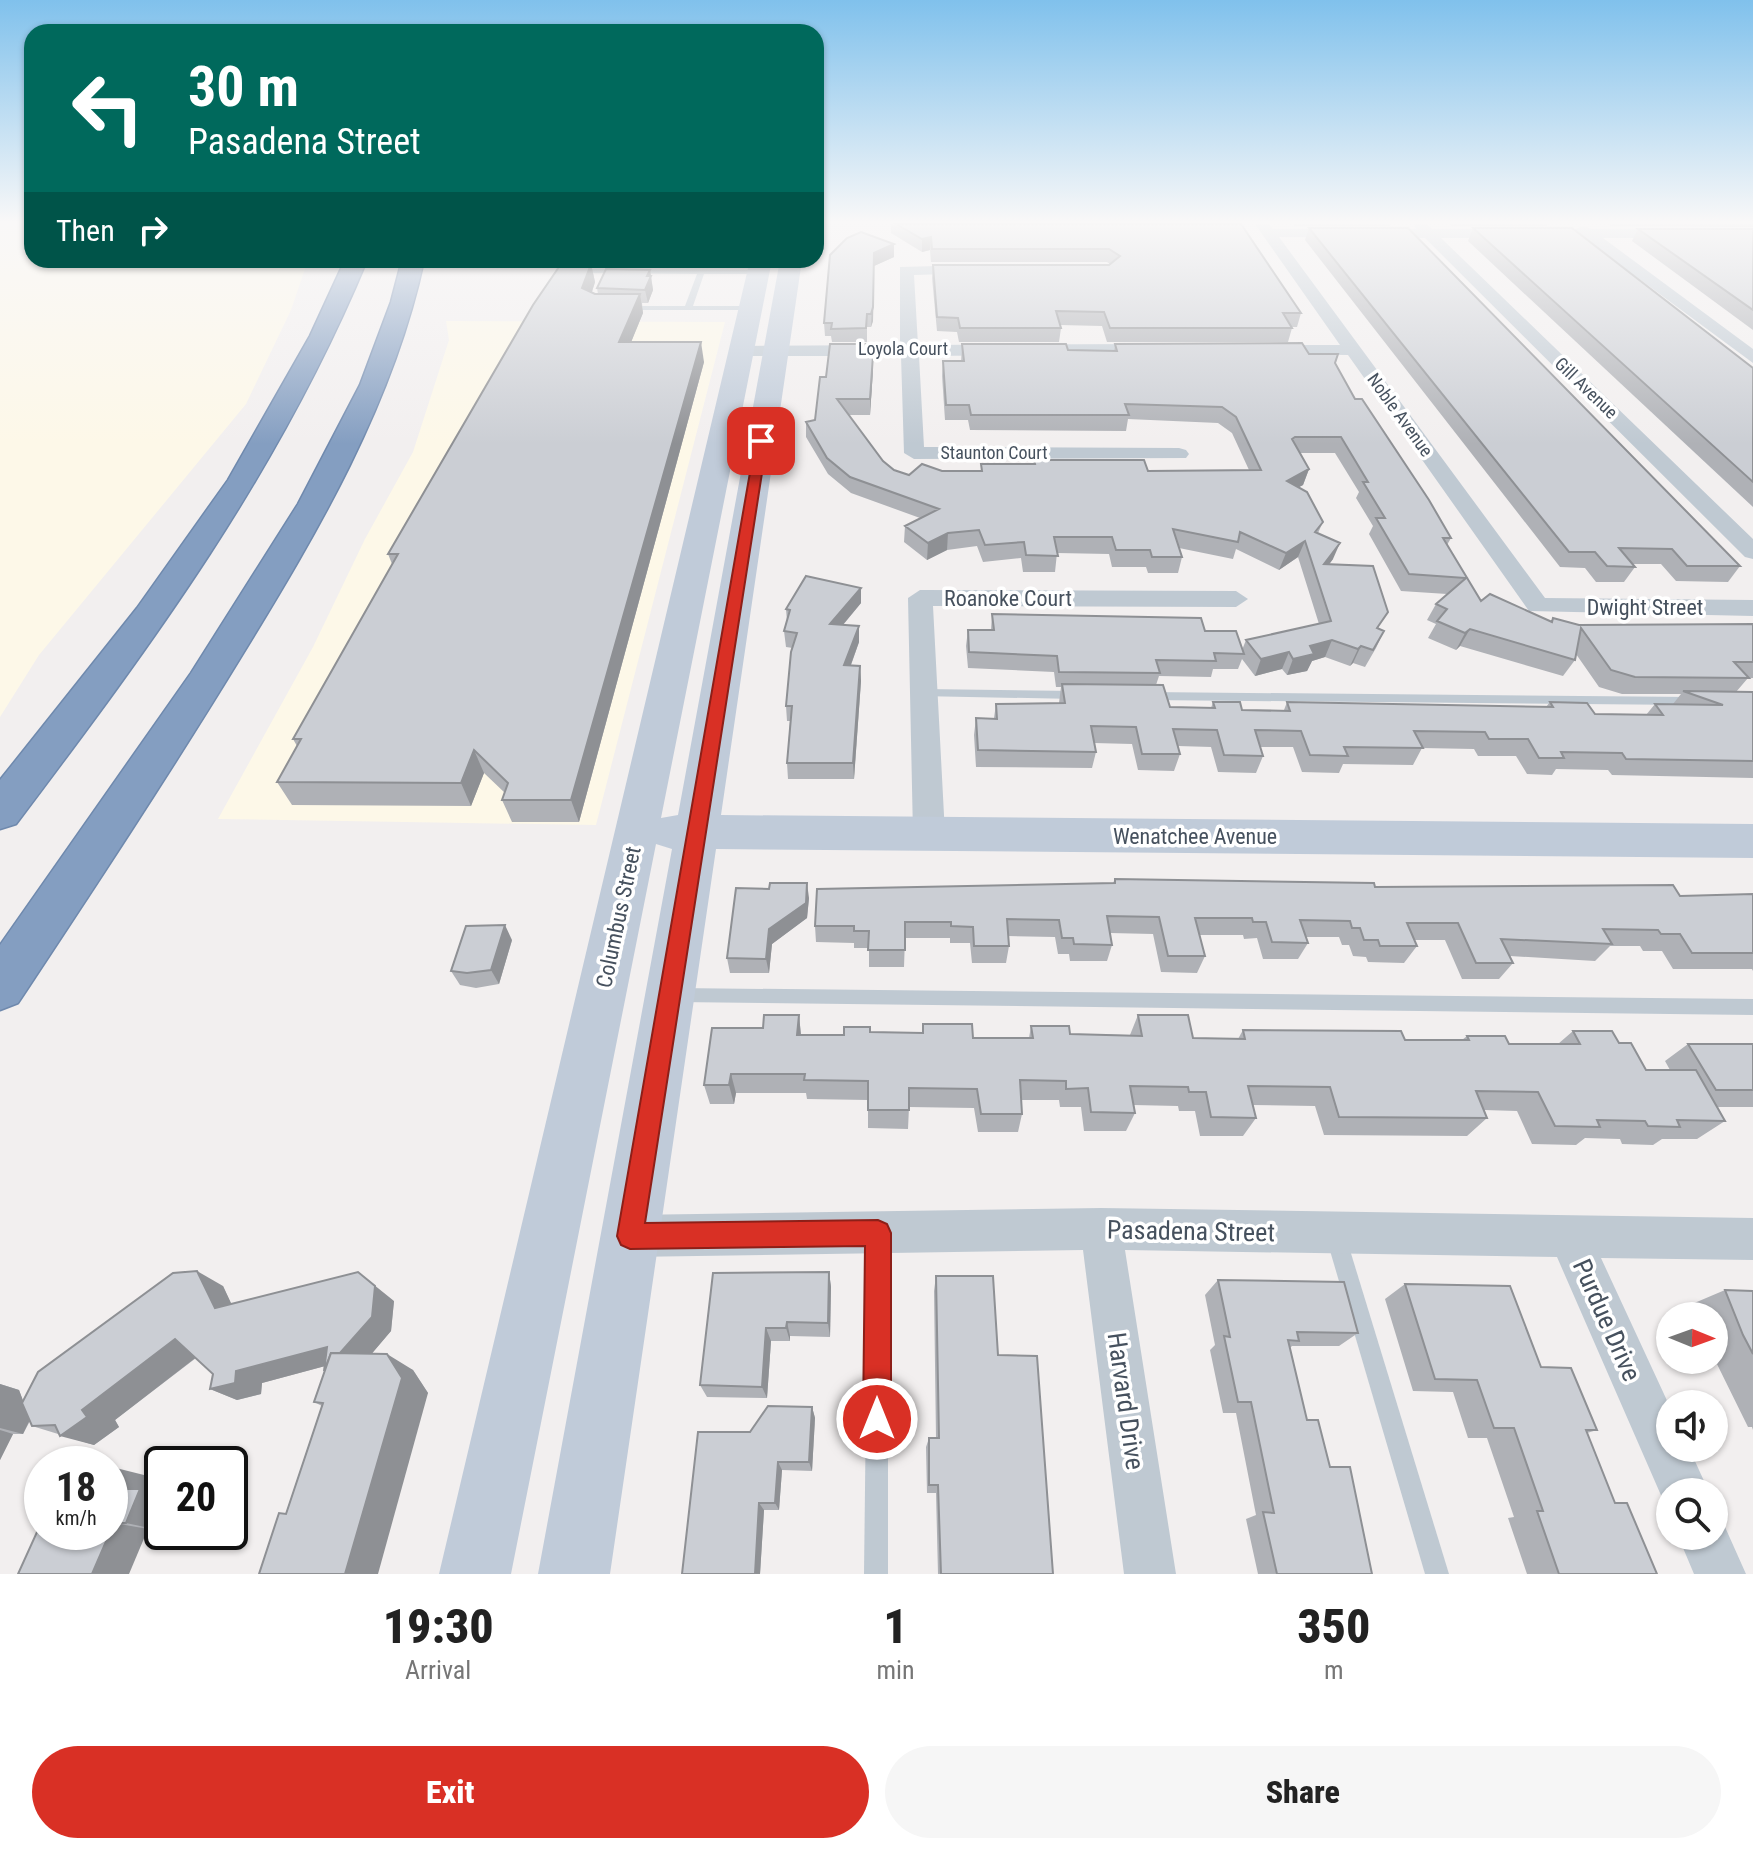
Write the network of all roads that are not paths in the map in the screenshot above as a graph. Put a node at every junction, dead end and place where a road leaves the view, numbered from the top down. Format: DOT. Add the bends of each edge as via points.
graph roads {
  1 [pos="339,297"];
  2 [pos="404,297"];
  3 [pos="692,297"];
  4 [pos="752,297"];
  5 [pos="785,297"];
  6 [pos="907,297"];
  7 [pos="1315,297"];
  8 [pos="1494,297"];
  9 [pos="1673,297"];
  10 [pos="614,308"];
  11 [pos="688,308"];
  12 [pos="751,308"];
  13 [pos="910,349"];
  14 [pos="1179,349"];
  15 [pos="776,350"];
  16 [pos="1242,350"];
  17 [pos="1353,350"];
  18 [pos="741,351"];
  19 [pos="1753,358"];
  20 [pos="1179,454"];
  21 [pos="1753,552"];
  22 [pos="1236,599"];
  23 [pos="1538,606"];
  24 [pos="1753,608"];
  25 [pos="924,693"];
  26 [pos="1083,695"];
  27 [pos="1131,695"];
  28 [pos="1705,701"];
  29 [pos="0,812"];
  30 [pos="696,832"];
  31 [pos="636,833"];
  32 [pos="929,834"];
  33 [pos="1750,845"];
  34 [pos="0,987"];
  35 [pos="669,995"];
  36 [pos="1753,1007"];
  37 [pos="1101,1229"];
  38 [pos="878,1233"];
  39 [pos="1334,1233"];
  40 [pos="630,1236"];
  41 [pos="1569,1236"];
  42 [pos="1753,1239"];
  43 [pos="1678,1478"];
  44 [pos="1709,1550"];
  45 [pos="475,1574"];
  46 [pos="574,1574"];
  47 [pos="876,1574"];
  48 [pos="1150,1574"];
  49 [pos="1437,1574"];
  50 [pos="1720,1574"];
  1 -- 29 [label="highway" via="289,406 191,559"];
  2 -- 34 [label="highway" via="365,401 297,534 163,749"];
  3 -- 11 [label="lane"];
  4 -- 12 [label="main road, Columbus Street"];
  5 -- 15 [label="main road"];
  6 -- 13 [label="street"];
  7 -- 17 [label="street, Noble Avenue"];
  8 -- 21 [label="street, Gill Avenue"];
  9 -- 19 [label="street"];
  10 -- 11 [label="lane"];
  11 -- 12 [label="lane"];
  12 -- 18 [label="main road, Columbus Street"];
  13 -- 14 [label="street, Loyola Court"];
  13 -- 15 [label="street, Loyola Court"];
  13 -- 20 [label="street, Staunton Court" via="914,453"];
  15 -- 18 [label="street, Loyola Court"];
  15 -- 30 [label="main road"];
  16 -- 17 [label="street"];
  17 -- 23 [label="street, Noble Avenue"];
  18 -- 31 [label="main road, Columbus Street"];
  22 -- 25 [label="street, Roanoke Court" via="920,598"];
  23 -- 24 [label="street, Dwight Street"];
  25 -- 26 [label="lane"];
  25 -- 32 [label="street, Roanoke Court"];
  27 -- 28 [label="lane"];
  30 -- 31 [label="main road, Wenatchee Avenue"];
  30 -- 32 [label="main road, Wenatchee Avenue"];
  30 -- 35 [label="main road"];
  31 -- 45 [label="main road, Columbus Street"];
  32 -- 33 [label="main road, Wenatchee Avenue"];
  35 -- 36 [label="lane"];
  35 -- 40 [label="main road"];
  37 -- 38 [label="street, Pasadena Street"];
  37 -- 39 [label="street, Pasadena Street"];
  37 -- 48 [label="street, Harvard Drive"];
  38 -- 40 [label="street, Pasadena Street"];
  38 -- 47 [label="lane"];
  39 -- 41 [label="street, Pasadena Street"];
  39 -- 49 [label="lane"];
  40 -- 46 [label="main road"];
  41 -- 42 [label="street, Pasadena Street"];
  41 -- 43 [label="street, Purdue Drive"];
  44 -- 50 [label="street"];
}
